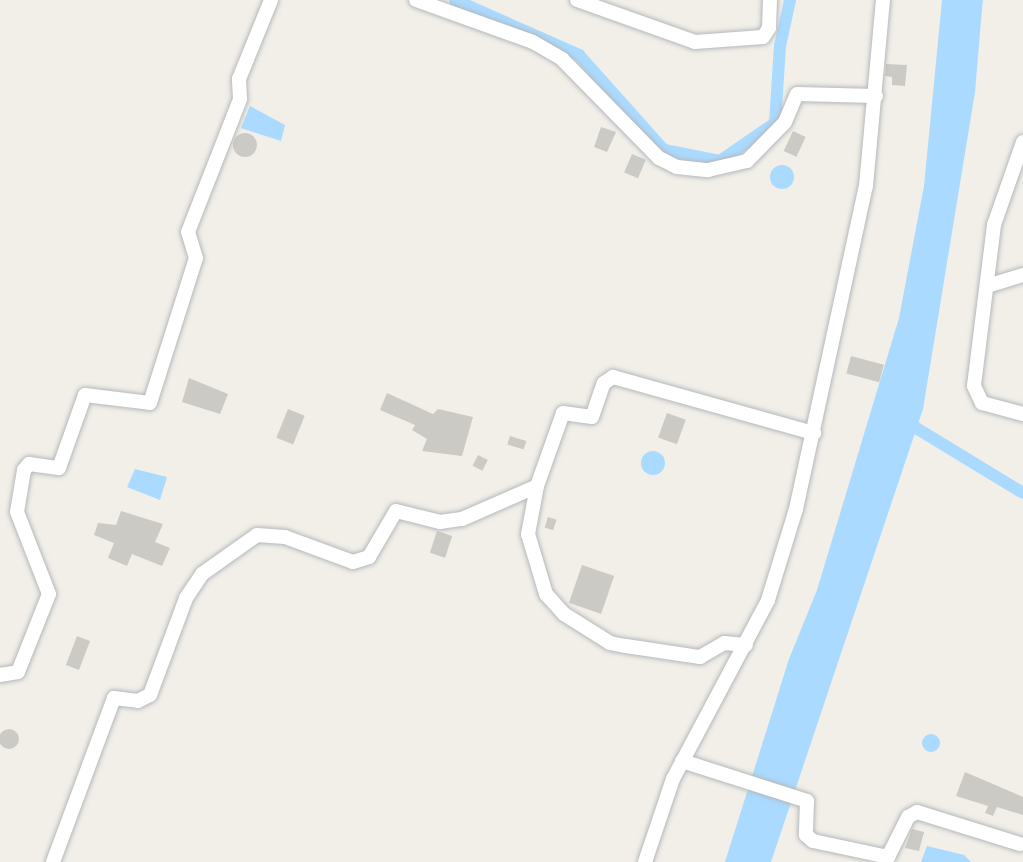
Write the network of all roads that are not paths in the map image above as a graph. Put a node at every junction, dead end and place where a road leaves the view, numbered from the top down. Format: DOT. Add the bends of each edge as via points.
graph roads {
  1 [pos="271,0"];
  2 [pos="416,0"];
  3 [pos="577,0"];
  4 [pos="770,0"];
  5 [pos="883,0"];
  6 [pos="876,96"];
  7 [pos="1023,142"];
  8 [pos="1023,275"];
  9 [pos="987,286"];
  10 [pos="1023,414"];
  11 [pos="814,433"];
  12 [pos="537,486"];
  13 [pos="746,645"];
  14 [pos="0,675"];
  15 [pos="682,760"];
  16 [pos="1020,844"];
  17 [pos="53,862"];
  18 [pos="645,862"];
  1 -- 14 [label="street" via="239,79 240,99 188,232 196,258 150,403 85,395 59,468 25,467 16,512 49,594 18,672"];
  2 -- 6 [label="street" via="533,42 562,59 659,158 677,167 708,170 747,161 785,122 797,94"];
  3 -- 4 [label="street" via="695,42 763,37 769,28"];
  5 -- 6 [label="street"];
  6 -- 11 [label="street" via="864,198"];
  7 -- 9 [label="street" via="994,225"];
  8 -- 9 [label="street"];
  9 -- 10 [label="street" via="974,386 982,403"];
  11 -- 12 [label="street" via="613,377 604,383 592,417 563,413"];
  11 -- 13 [label="street" via="777,574"];
  12 -- 13 [label="street" via="528,534 546,594 564,614 610,643 626,646 700,657 724,643"];
  12 -- 17 [label="street" via="481,506 462,519 440,522 396,511 369,557 353,562 285,537 257,535 227,552 202,574 186,598 150,695 138,701 114,699"];
  13 -- 15 [label="street"];
  15 -- 16 [label="street" via="807,801 808,839 882,857 891,853 912,812"];
  15 -- 18 [label="street"];
}
